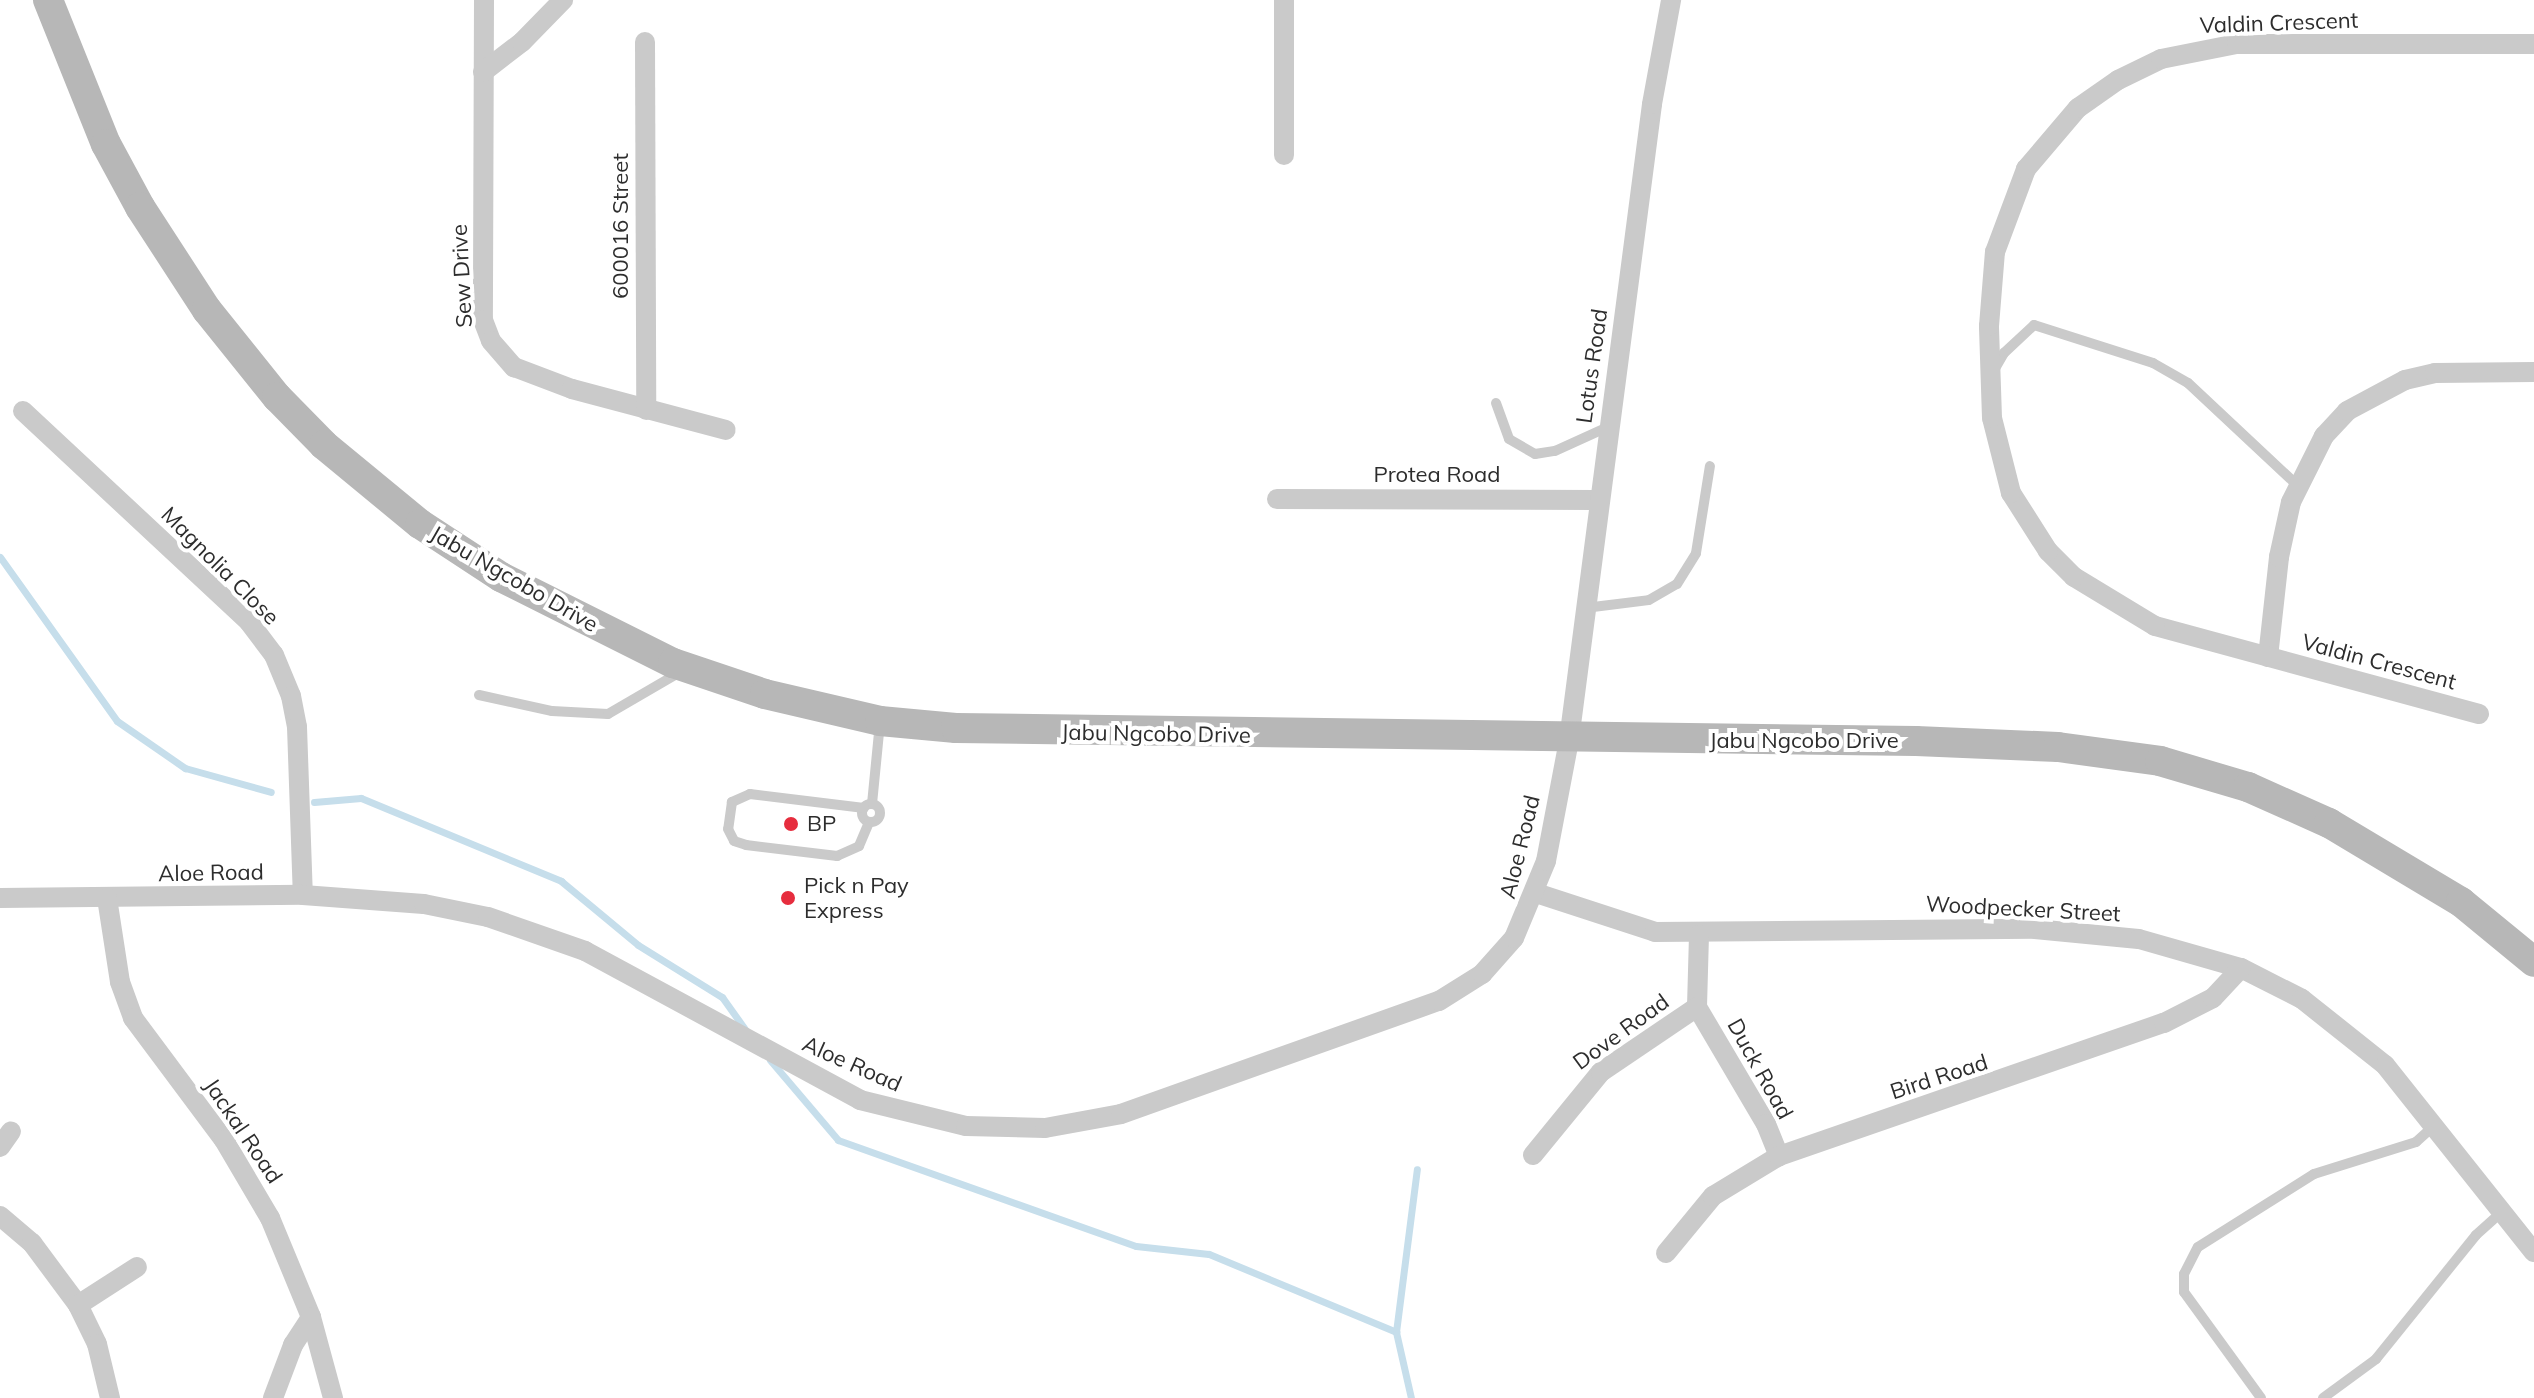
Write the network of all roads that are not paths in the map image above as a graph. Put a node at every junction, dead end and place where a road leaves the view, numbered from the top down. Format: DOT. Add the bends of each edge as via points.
graph roads {
  1 [pos="48,0"];
  2 [pos="484,0"];
  3 [pos="563,0"];
  4 [pos="1284,0"];
  5 [pos="1671,0"];
  6 [pos="645,42"];
  7 [pos="2534,44"];
  8 [pos="483,72"];
  9 [pos="1284,155"];
  10 [pos="2534,372"];
  11 [pos="1989,381"];
  12 [pos="1496,403"];
  13 [pos="646,410"];
  14 [pos="23,411"];
  15 [pos="1608,427"];
  16 [pos="726,430"];
  17 [pos="1710,466"];
  18 [pos="2298,486"];
  19 [pos="1277,499"];
  20 [pos="1597,500"];
  21 [pos="1584,609"];
  22 [pos="2268,657"];
  23 [pos="688,668"];
  24 [pos="479,695"];
  25 [pos="2479,714"];
  26 [pos="880,721"];
  27 [pos="1569,740"];
  28 [pos="868,806"];
  29 [pos="869,822"];
  30 [pos="1536,893"];
  31 [pos="303,895"];
  32 [pos="0,898"];
  33 [pos="107,898"];
  34 [pos="1699,935"];
  35 [pos="2534,962"];
  36 [pos="2241,968"];
  37 [pos="1697,1007"];
  38 [pos="2436,1123"];
  39 [pos="1533,1155"];
  40 [pos="1779,1156"];
  41 [pos="2504,1210"];
  42 [pos="0,1216"];
  43 [pos="2534,1252"];
  44 [pos="1666,1253"];
  45 [pos="137,1267"];
  46 [pos="78,1305"];
  47 [pos="311,1317"];
  48 [pos="110,1398"];
  49 [pos="273,1398"];
  50 [pos="333,1398"];
  51 [pos="2261,1398"];
  52 [pos="2323,1398"];
  1 -- 23 [label="main road, Jabu Ngcobo Drive" via="101,132 140,207 207,310 277,397 324,445 420,524 575,617"];
  2 -- 8 [label="street, Sew Drive"];
  3 -- 8 [label="street"];
  4 -- 9 [label="street"];
  5 -- 15 [label="street, Lotus Road"];
  6 -- 13 [label="street, 600016 Street"];
  7 -- 11 [label="street, Valdin Crescent" via="2237,44 2161,59 2118,80 2052,135 2010,202 1995,252"];
  8 -- 13 [label="street, Sew Drive" via="486,331 514,367"];
  10 -- 18 [label="street" via="2435,373 2376,392 2324,436"];
  11 -- 18 [label="lane" via="2004,353 2034,325 2139,358 2188,383"];
  11 -- 22 [label="street, Valdin Crescent" via="1992,418 2011,493 2048,551 2074,577 2155,626"];
  12 -- 15 [label="lane" via="1509,439 1535,454 1555,451"];
  13 -- 16 [label="street, Sew Drive"];
  14 -- 31 [label="street, Magnolia Close" via="249,622 274,655 297,727"];
  15 -- 20 [label="street, Lotus Road"];
  17 -- 21 [label="lane" via="1696,553 1677,584 1649,600"];
  18 -- 22 [label="street" via="2279,557"];
  19 -- 20 [label="street, Protea Road"];
  20 -- 21 [label="street, Lotus Road"];
  21 -- 27 [label="street, Lotus Road"];
  22 -- 25 [label="street, Valdin Crescent"];
  23 -- 24 [label="lane" via="608,714 552,711"];
  23 -- 26 [label="main road, Jabu Ngcobo Drive" via="765,694"];
  26 -- 27 [label="main road, Jabu Ngcobo Drive" via="1046,732"];
  26 -- 28 [label="lane"];
  27 -- 30 [label="street, Aloe Road"];
  27 -- 35 [label="main road, Jabu Ngcobo Drive" via="1916,741 2058,747 2160,761 2248,787 2343,831 2461,902"];
  28 -- 29 [label="lane"];
  28 -- 29 [label="lane" via="881,815"];
  28 -- 29 [label="lane" via="750,794 732,802 728,829 734,841 746,845 837,856 859,846"];
  30 -- 31 [label="street, Aloe Road" via="1500,957 1439,1001 1135,1110 1087,1122 1006,1129 916,1117 860,1100 636,976 547,936 424,904"];
  30 -- 34 [label="street, Woodpecker Street" via="1633,928"];
  31 -- 33 [label="street, Aloe Road"];
  32 -- 33 [label="street, Aloe Road"];
  33 -- 47 [label="street, Jackal Road" via="120,982 133,1018 257,1194"];
  34 -- 36 [label="street, Woodpecker Street" via="2035,929 2139,939"];
  34 -- 37 [label="street, Dove Road"];
  36 -- 38 [label="street, Woodpecker Street" via="2302,999 2339,1026 2385,1065"];
  36 -- 40 [label="street, Bird Road" via="2213,998 2164,1023"];
  37 -- 39 [label="street, Dove Road" via="1601,1072"];
  37 -- 40 [label="street, Duck Road" via="1766,1124"];
  38 -- 41 [label="street, Woodpecker Street"];
  38 -- 51 [label="lane" via="2416,1142 2314,1174 2281,1191 2198,1247 2184,1274 2184,1292"];
  40 -- 44 [label="street, Bird Road" via="1713,1196"];
  41 -- 43 [label="street, Woodpecker Street"];
  41 -- 52 [label="lane" via="2476,1235 2376,1359"];
  42 -- 46 [label="street" via="32,1243"];
  45 -- 46 [label="street"];
  46 -- 48 [label="street" via="97,1344"];
  47 -- 49 [label="street" via="293,1345"];
  47 -- 50 [label="street, Jackal Road"];
}
